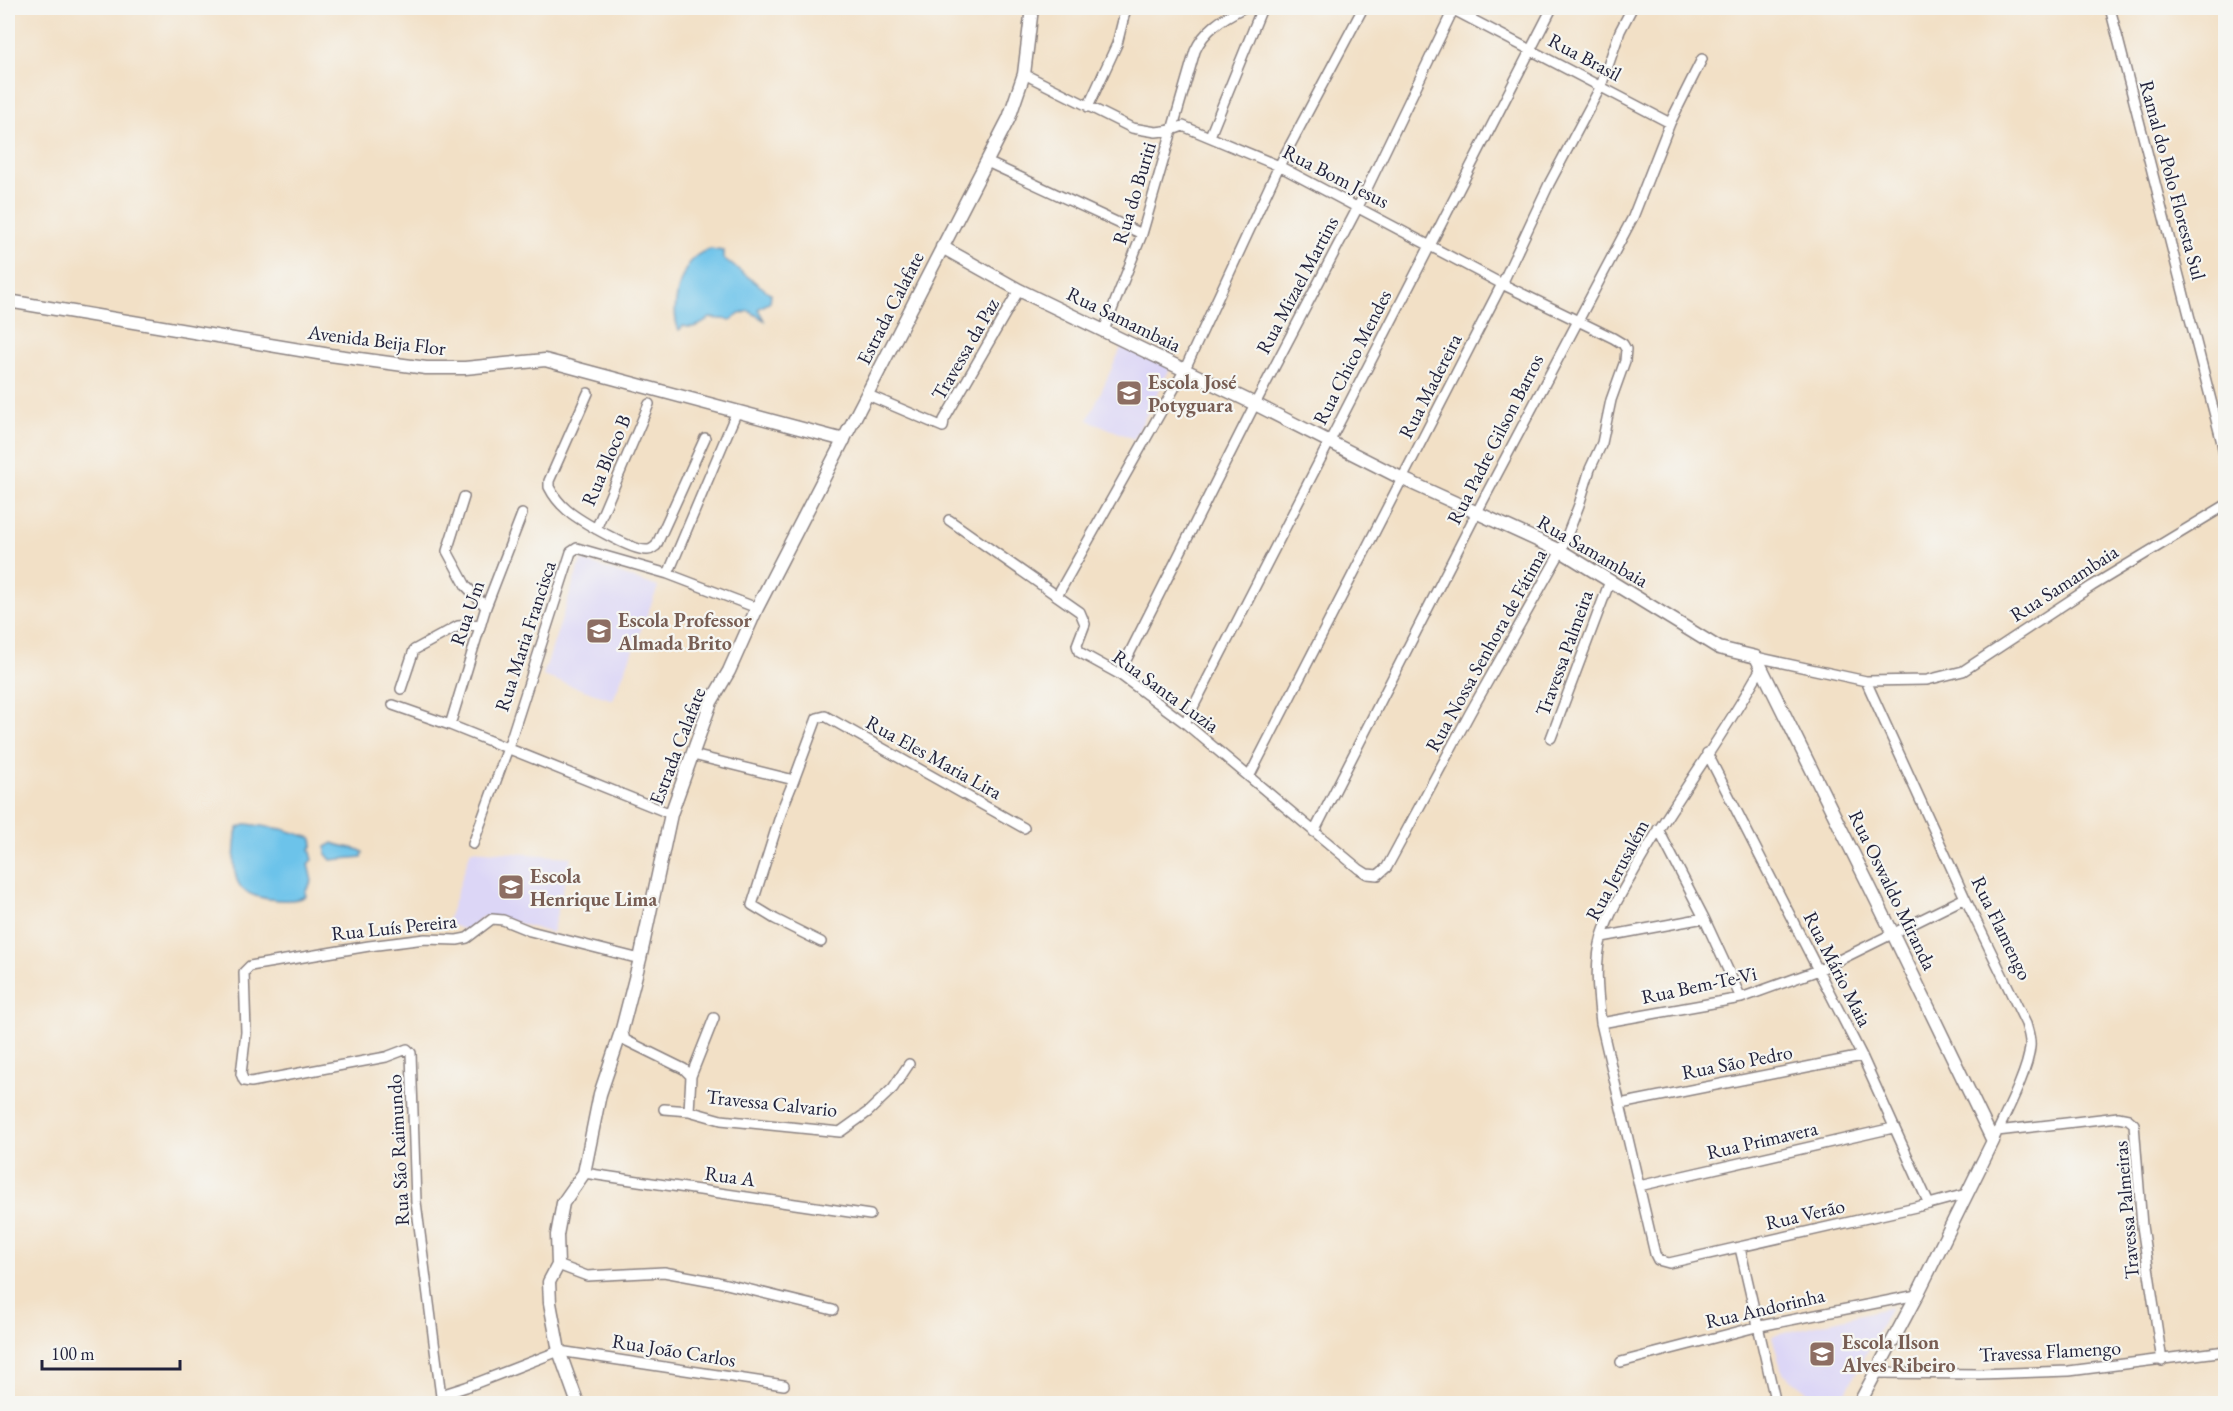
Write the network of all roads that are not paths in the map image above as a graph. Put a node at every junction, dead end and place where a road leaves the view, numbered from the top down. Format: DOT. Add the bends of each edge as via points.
graph roads {
  1 [pos="1032,8"];
  2 [pos="1126,8"];
  3 [pos="1243,8"];
  4 [pos="1262,8"];
  5 [pos="1363,8"];
  6 [pos="1452,8"];
  7 [pos="1552,8"];
  8 [pos="1632,8"];
  9 [pos="2109,8"];
  10 [pos="1232,10"];
  11 [pos="1530,48"];
  12 [pos="1702,59"];
  13 [pos="1024,74"];
  14 [pos="1601,86"];
  15 [pos="1088,107"];
  16 [pos="1670,123"];
  17 [pos="1172,130"];
  18 [pos="1210,136"];
  19 [pos="987,162"];
  20 [pos="1279,166"];
  21 [pos="1358,207"];
  22 [pos="1142,234"];
  23 [pos="1430,245"];
  24 [pos="942,247"];
  25 [pos="1502,284"];
  26 [pos="1019,290"];
  27 [pos="8,301"];
  28 [pos="1577,321"];
  29 [pos="1104,330"];
  30 [pos="1623,344"];
  31 [pos="1184,370"];
  32 [pos="588,393"];
  33 [pos="868,395"];
  34 [pos="649,404"];
  35 [pos="1254,404"];
  36 [pos="737,411"];
  37 [pos="705,438"];
  38 [pos="844,440"];
  39 [pos="1329,441"];
  40 [pos="2224,442"];
  41 [pos="2226,466"];
  42 [pos="1403,479"];
  43 [pos="680,493"];
  44 [pos="464,498"];
  45 [pos="699,502"];
  46 [pos="2226,505"];
  47 [pos="1477,513"];
  48 [pos="522,514"];
  49 [pos="949,519"];
  50 [pos="596,530"];
  51 [pos="1561,551"];
  52 [pos="668,574"];
  53 [pos="1610,581"];
  54 [pos="1056,596"];
  55 [pos="486,607"];
  56 [pos="757,608"];
  57 [pos="481,624"];
  58 [pos="1758,663"];
  59 [pos="1119,674"];
  60 [pos="1866,681"];
  61 [pos="401,688"];
  62 [pos="393,705"];
  63 [pos="1185,723"];
  64 [pos="450,725"];
  65 [pos="1551,738"];
  66 [pos="508,748"];
  67 [pos="1707,753"];
  68 [pos="693,755"];
  69 [pos="1249,777"];
  70 [pos="794,780"];
  71 [pos="671,814"];
  72 [pos="1024,828"];
  73 [pos="1658,829"];
  74 [pos="1314,832"];
  75 [pos="473,844"];
  76 [pos="1359,869"];
  77 [pos="1965,898"];
  78 [pos="1704,918"];
  79 [pos="1893,934"];
  80 [pos="1602,937"];
  81 [pos="821,942"];
  82 [pos="640,960"];
  83 [pos="1819,970"];
  84 [pos="1741,998"];
  85 [pos="714,1018"];
  86 [pos="1601,1023"];
  87 [pos="622,1029"];
  88 [pos="1862,1056"];
  89 [pos="909,1064"];
  90 [pos="691,1076"];
  91 [pos="256,1081"];
  92 [pos="1620,1104"];
  93 [pos="664,1109"];
  94 [pos="689,1111"];
  95 [pos="1893,1128"];
  96 [pos="1995,1136"];
  97 [pos="584,1173"];
  98 [pos="1639,1186"];
  99 [pos="1966,1194"];
  100 [pos="1929,1204"];
  101 [pos="870,1215"];
  102 [pos="1740,1248"];
  103 [pos="1655,1254"];
  104 [pos="558,1265"];
  105 [pos="1917,1295"];
  106 [pos="833,1310"];
  107 [pos="1760,1326"];
  108 [pos="559,1351"];
  109 [pos="2226,1351"];
  110 [pos="2162,1361"];
  111 [pos="1621,1362"];
  112 [pos="1875,1373"];
  113 [pos="784,1385"];
  114 [pos="441,1399"];
  115 [pos="578,1404"];
  116 [pos="1776,1404"];
  117 [pos="1859,1404"];
  1 -- 13 [label="street, Estrada Calafate"];
  2 -- 15 [label="street" via="1117,44"];
  3 -- 10 [label="street, Rua do Buriti"];
  4 -- 18 [label="street"];
  5 -- 20 [label="street"];
  6 -- 11 [label="street, Rua Brasil"];
  6 -- 21 [label="street, Rua Mizael Martins"];
  7 -- 11 [label="street, Rua Chico Mendes"];
  8 -- 14 [label="street, Rua Madereira"];
  9 -- 40 [label="street, Ramal do Polo Floresta Sul"];
  10 -- 17 [label="street, Rua do Buriti" via="1201,38"];
  11 -- 14 [label="street, Rua Brasil"];
  11 -- 23 [label="street, Rua Chico Mendes"];
  12 -- 16 [label="street, Rua Padre Gilson Barros"];
  13 -- 15 [label="street, Rua Bom Jesus"];
  13 -- 19 [label="street, Estrada Calafate" via="1010,118"];
  14 -- 16 [label="street, Rua Brasil"];
  14 -- 25 [label="street, Rua Madereira"];
  15 -- 17 [label="street, Rua Bom Jesus" via="1132,128"];
  16 -- 28 [label="street, Rua Padre Gilson Barros" via="1633,217"];
  17 -- 18 [label="street, Rua Bom Jesus" via="1183,126"];
  17 -- 22 [label="street, Rua do Buriti"];
  18 -- 20 [label="street, Rua Bom Jesus"];
  19 -- 22 [label="street"];
  19 -- 24 [label="street, Estrada Calafate"];
  20 -- 21 [label="street, Rua Bom Jesus"];
  20 -- 31 [label="street"];
  21 -- 23 [label="street, Rua Bom Jesus"];
  21 -- 35 [label="street, Rua Mizael Martins"];
  22 -- 29 [label="street, Rua do Buriti"];
  23 -- 25 [label="street, Rua Bom Jesus"];
  23 -- 39 [label="street, Rua Chico Mendes"];
  24 -- 26 [label="street, Rua Samambaia"];
  24 -- 33 [label="street, Estrada Calafate"];
  25 -- 28 [label="street, Rua Bom Jesus"];
  25 -- 42 [label="street, Rua Madereira"];
  26 -- 29 [label="street, Rua Samambaia"];
  26 -- 33 [label="street, Travessa da Paz" via="943,427"];
  27 -- 36 [label="street, Avenida Beija Flor" via="426,368 545,360"];
  28 -- 30 [label="street, Rua Bom Jesus"];
  28 -- 47 [label="street, Rua Padre Gilson Barros"];
  29 -- 31 [label="street, Rua Samambaia"];
  30 -- 51 [label="street, Rua Nossa Senhora de Fátima" via="1625,362 1611,400 1602,443"];
  31 -- 35 [label="street, Rua Samambaia"];
  31 -- 54 [label="street"];
  32 -- 50 [label="street" via="549,487 566,509"];
  33 -- 38 [label="street, Estrada Calafate"];
  34 -- 50 [label="street, Rua Bloco B"];
  35 -- 39 [label="street, Rua Samambaia"];
  35 -- 59 [label="street, Rua Mizael Martins"];
  36 -- 38 [label="street, Avenida Beija Flor"];
  36 -- 45 [label="street"];
  37 -- 43 [label="street"];
  38 -- 56 [label="street, Estrada Calafate"];
  39 -- 42 [label="street, Rua Samambaia"];
  39 -- 63 [label="street, Rua Chico Mendes"];
  40 -- 41 [label="street, Ramal do Polo Floresta Sul"];
  42 -- 47 [label="street, Rua Samambaia"];
  42 -- 69 [label="street, Rua Madereira"];
  43 -- 45 [label="street"];
  43 -- 50 [label="street" via="656,546 650,550"];
  44 -- 55 [label="street" via="447,551 466,586"];
  45 -- 52 [label="street"];
  46 -- 60 [label="street, Rua Samambaia" via="2092,586 1963,671 1927,680"];
  47 -- 51 [label="street, Rua Samambaia"];
  47 -- 74 [label="street, Rua Padre Gilson Barros"];
  48 -- 55 [label="street, Rua Um"];
  49 -- 54 [label="street, Rua Santa Luzia"];
  51 -- 53 [label="street, Rua Samambaia"];
  51 -- 76 [label="street, Rua Nossa Senhora de Fátima" via="1387,867 1378,875"];
  52 -- 56 [label="street, Rua Maria Francisca"];
  52 -- 66 [label="street, Rua Maria Francisca" via="577,548 571,552"];
  53 -- 58 [label="street, Rua Samambaia" via="1719,648"];
  53 -- 65 [label="street, Travessa Palmeira"];
  54 -- 59 [label="street, Rua Santa Luzia" via="1085,620 1077,645 1079,652"];
  55 -- 57 [label="street, Rua Um"];
  56 -- 68 [label="street, Estrada Calafate" via="711,702"];
  57 -- 61 [label="street" via="458,627 417,648 411,654"];
  57 -- 64 [label="street, Rua Um"];
  58 -- 60 [label="street, Rua Samambaia"];
  58 -- 67 [label="street, Rua Jerusalém"];
  58 -- 79 [label="street, Rua Oswaldo Miranda"];
  59 -- 63 [label="street, Rua Santa Luzia"];
  60 -- 77 [label="street, Rua Flamengo"];
  62 -- 64 [label="street"];
  63 -- 69 [label="street, Rua Santa Luzia"];
  64 -- 66 [label="street"];
  66 -- 71 [label="street"];
  66 -- 75 [label="street, Rua Maria Francisca"];
  67 -- 73 [label="street, Rua Jerusalém"];
  67 -- 83 [label="street, Rua Mário Maia"];
  68 -- 70 [label="street"];
  68 -- 71 [label="street, Estrada Calafate"];
  69 -- 74 [label="street, Rua Santa Luzia"];
  70 -- 72 [label="street, Rua Eles Maria Lira" via="817,718 827,717"];
  70 -- 81 [label="street" via="752,905"];
  71 -- 82 [label="street, Estrada Calafate"];
  73 -- 78 [label="street"];
  73 -- 80 [label="street, Rua Jerusalém" via="1614,905"];
  74 -- 76 [label="street, Rua Santa Luzia"];
  77 -- 79 [label="street, Rua Bem-Te-Vi"];
  77 -- 96 [label="street, Rua Flamengo" via="2026,1024 2031,1045"];
  78 -- 80 [label="street"];
  78 -- 84 [label="street"];
  79 -- 83 [label="street, Rua Bem-Te-Vi"];
  79 -- 96 [label="street, Rua Oswaldo Miranda"];
  80 -- 86 [label="street, Rua Jerusalém" via="1598,964"];
  82 -- 87 [label="street, Estrada Calafate"];
  82 -- 91 [label="street, Rua Luís Pereira" via="492,919 467,938 457,940 414,940 250,966 244,972 246,1032 241,1074 247,1082"];
  83 -- 84 [label="street, Rua Bem-Te-Vi"];
  83 -- 88 [label="street, Rua Mário Maia"];
  84 -- 86 [label="street, Rua Bem-Te-Vi"];
  85 -- 90 [label="street"];
  86 -- 92 [label="street, Rua Jerusalém"];
  87 -- 90 [label="street, Travessa Calvario" via="625,1040"];
  87 -- 97 [label="street, Estrada Calafate" via="600,1094"];
  88 -- 92 [label="street, Rua São Pedro"];
  88 -- 95 [label="street, Rua Mário Maia"];
  89 -- 94 [label="street, Travessa Calvario" via="893,1088 840,1132 721,1120"];
  90 -- 94 [label="street, Travessa Calvario"];
  91 -- 114 [label="street, Rua São Raimundo" via="386,1057 407,1049 411,1053 416,1202"];
  92 -- 98 [label="street, Rua Jerusalém"];
  93 -- 94 [label="street"];
  95 -- 98 [label="street, Rua Primavera"];
  95 -- 100 [label="street, Rua Mário Maia"];
  96 -- 99 [label="street, Rua Flamengo"];
  96 -- 110 [label="street, Travessa Palmeiras" via="2118,1118 2134,1124 2142,1226"];
  97 -- 101 [label="street, Rua A"];
  97 -- 104 [label="street, Estrada Calafate" via="563,1203 557,1235"];
  98 -- 103 [label="street, Rua Jerusalém"];
  99 -- 100 [label="street, Rua Verão"];
  99 -- 105 [label="street, Rua Flamengo"];
  100 -- 102 [label="street, Rua Verão"];
  102 -- 103 [label="street, Rua Verão" via="1669,1263 1658,1260"];
  102 -- 107 [label="street"];
  104 -- 106 [label="street" via="587,1276 664,1272"];
  104 -- 108 [label="street, Estrada Calafate" via="549,1282"];
  105 -- 107 [label="street, Rua Andorinha"];
  105 -- 112 [label="street, Rua Flamengo"];
  107 -- 111 [label="street, Rua Andorinha"];
  107 -- 116 [label="street"];
  108 -- 113 [label="street, Rua João Carlos"];
  108 -- 114 [label="street"];
  108 -- 115 [label="street, Estrada Calafate"];
  109 -- 110 [label="street, Travessa Flamengo"];
  110 -- 112 [label="street, Travessa Flamengo" via="2069,1371"];
  112 -- 117 [label="street, Rua Flamengo"];
}
